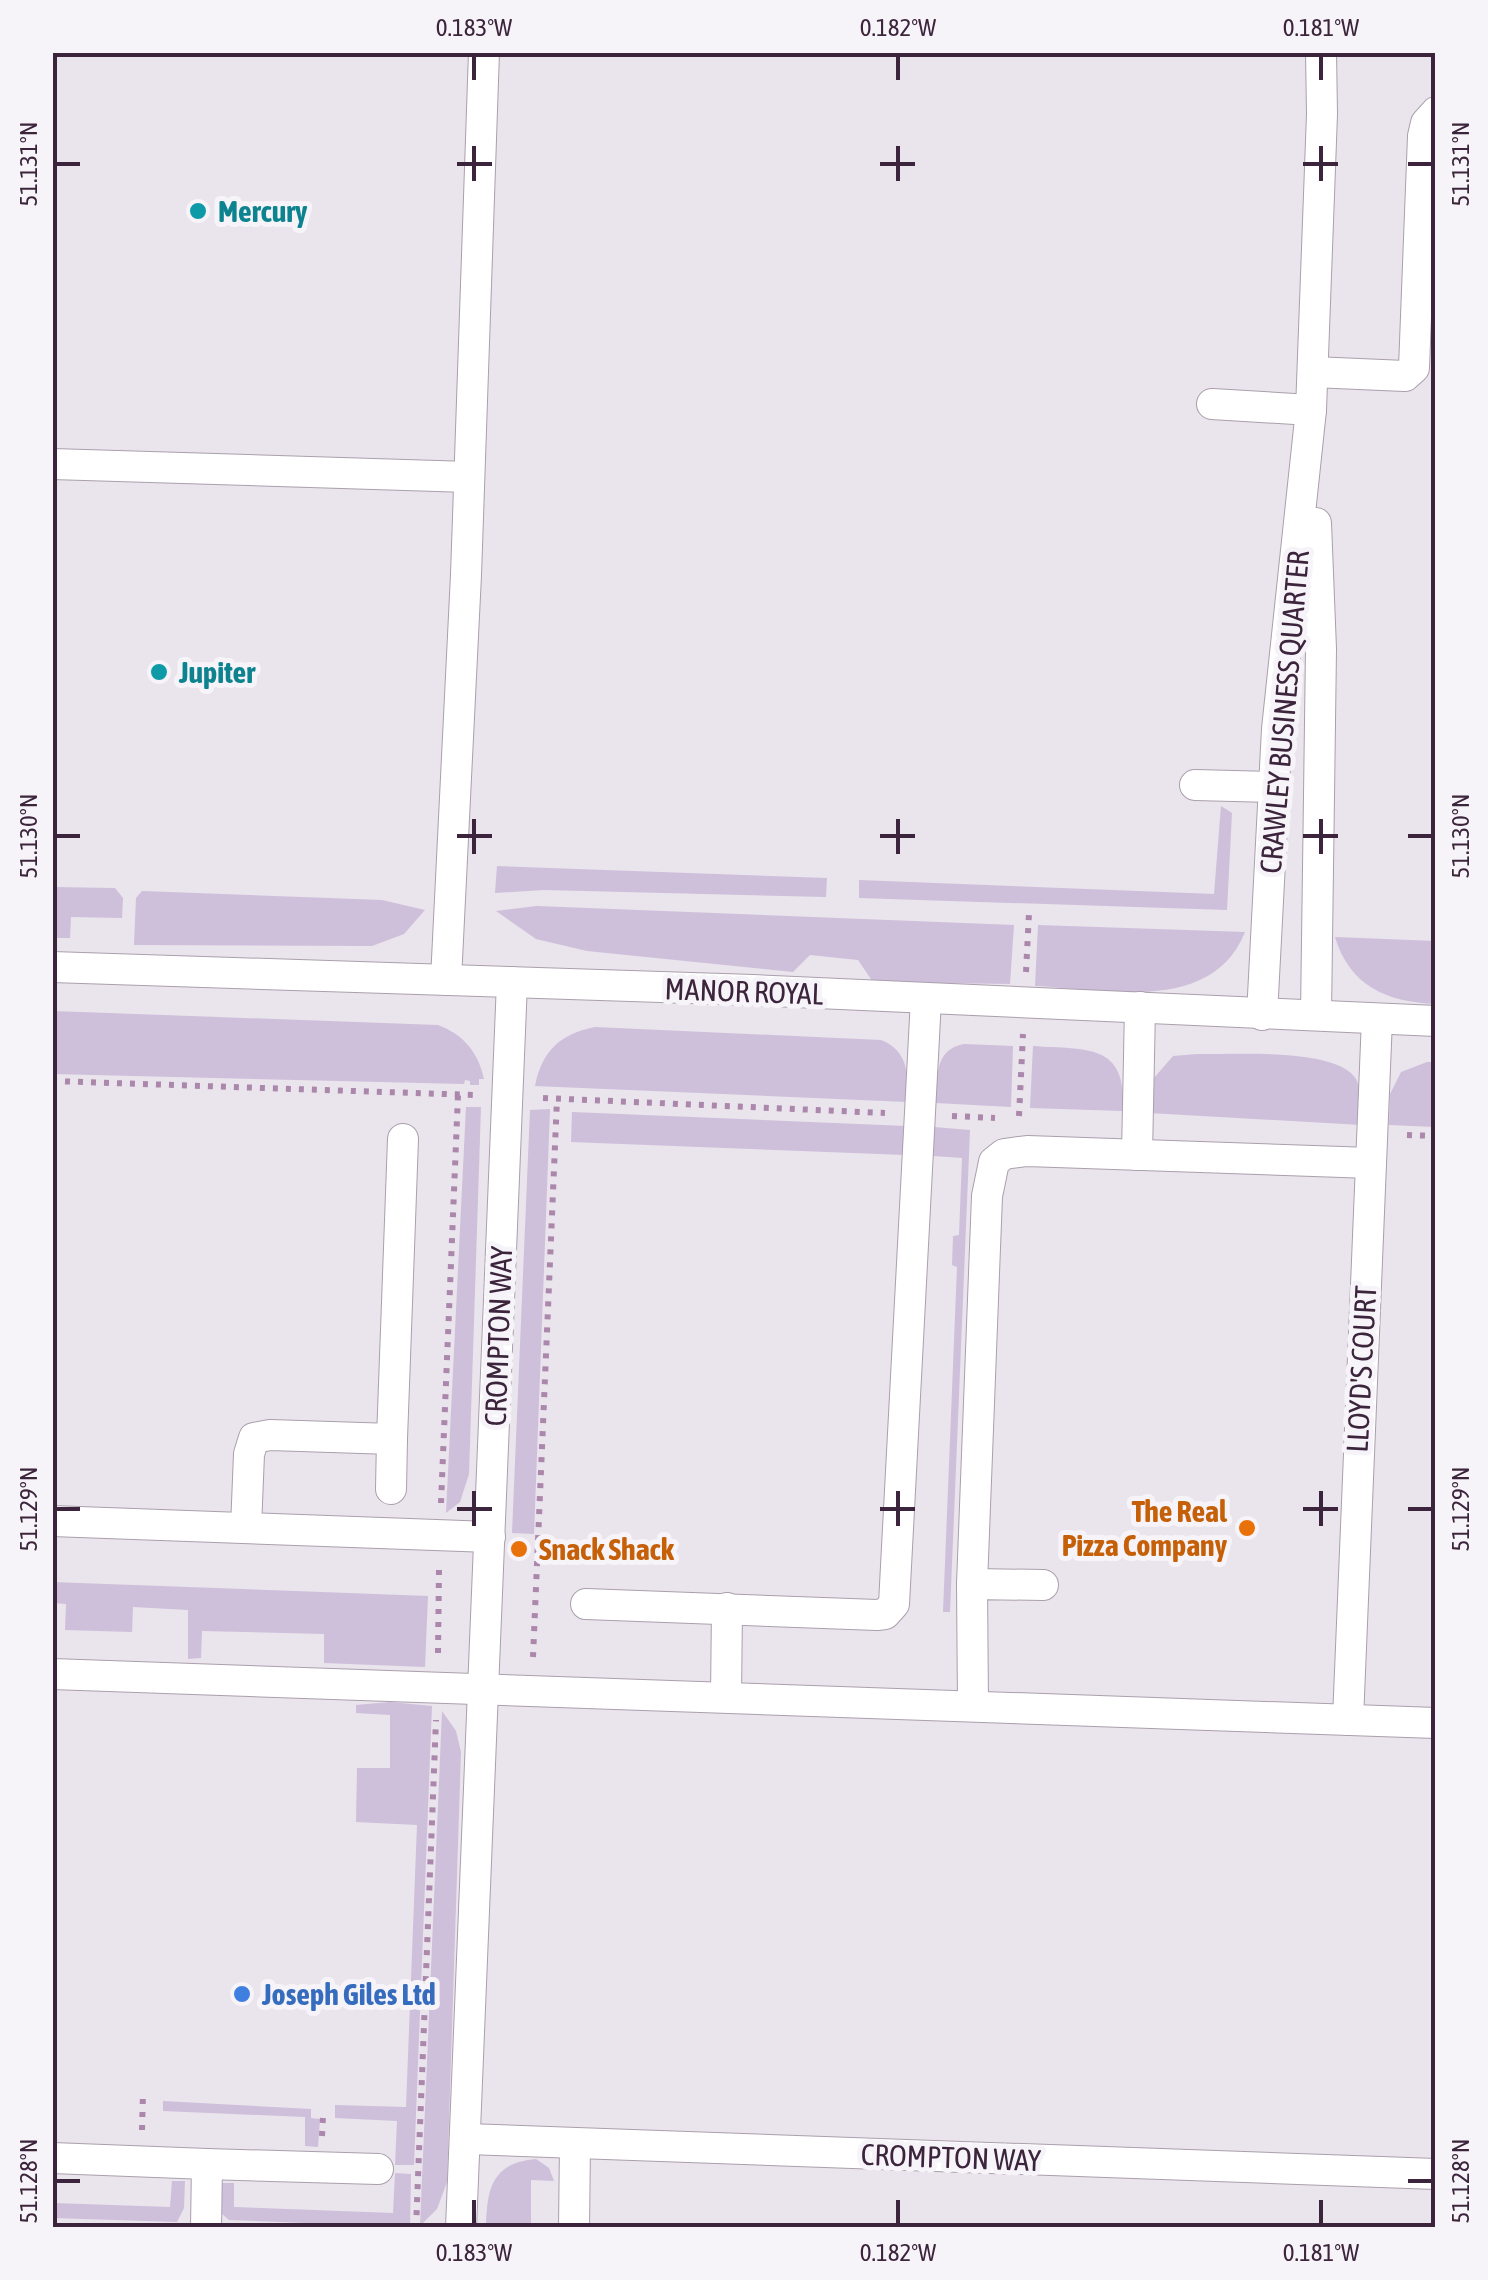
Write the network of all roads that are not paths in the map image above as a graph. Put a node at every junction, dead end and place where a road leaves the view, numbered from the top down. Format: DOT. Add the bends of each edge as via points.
graph roads {
  1 [pos="484,52"];
  2 [pos="1321,52"];
  3 [pos="1334,52"];
  4 [pos="1436,112"];
  5 [pos="1322,114"];
  6 [pos="1427,294"];
  7 [pos="1313,372"];
  8 [pos="1212,404"];
  9 [pos="1311,410"];
  10 [pos="52,464"];
  11 [pos="470,476"];
  12 [pos="1194,784"];
  13 [pos="1274,787"];
  14 [pos="52,967"];
  15 [pos="446,980"];
  16 [pos="512,982"];
  17 [pos="926,999"];
  18 [pos="1140,1007"];
  19 [pos="1262,1014"];
  20 [pos="1316,1015"];
  21 [pos="1377,1018"];
  22 [pos="1436,1021"];
  23 [pos="404,1139"];
  24 [pos="1371,1148"];
  25 [pos="1137,1155"];
  26 [pos="392,1439"];
  27 [pos="391,1489"];
  28 [pos="52,1521"];
  29 [pos="246,1528"];
  30 [pos="490,1537"];
  31 [pos="972,1584"];
  32 [pos="1043,1586"];
  33 [pos="586,1604"];
  34 [pos="727,1608"];
  35 [pos="52,1674"];
  36 [pos="484,1689"];
  37 [pos="726,1696"];
  38 [pos="973,1705"];
  39 [pos="1348,1720"];
  40 [pos="1436,1723"];
  41 [pos="466,2139"];
  42 [pos="575,2144"];
  43 [pos="52,2158"];
  44 [pos="208,2164"];
  45 [pos="378,2169"];
  46 [pos="1436,2174"];
  47 [pos="206,2228"];
  48 [pos="461,2228"];
  49 [pos="574,2228"];
  1 -- 11 [label="street"];
  2 -- 5 [label="street, CRAWLEY BUSINESS QUARTER"];
  3 -- 5 [label="street, CRAWLEY BUSINESS QUARTER"];
  4 -- 6 [label="street" via="1423,136"];
  5 -- 7 [label="street, CRAWLEY BUSINESS QUARTER"];
  6 -- 7 [label="street" via="1412,373"];
  7 -- 9 [label="street, CRAWLEY BUSINESS QUARTER"];
  8 -- 9 [label="street"];
  9 -- 13 [label="street, CRAWLEY BUSINESS QUARTER"];
  9 -- 20 [label="street, CRAWLEY BUSINESS QUARTER" via="1321,649"];
  10 -- 11 [label="street"];
  11 -- 15 [label="street"];
  12 -- 13 [label="street"];
  13 -- 19 [label="street, CRAWLEY BUSINESS QUARTER"];
  14 -- 15 [label="street, MANOR ROYAL"];
  15 -- 16 [label="street, MANOR ROYAL"];
  16 -- 17 [label="street, MANOR ROYAL"];
  16 -- 30 [label="street, CROMPTON WAY"];
  17 -- 18 [label="street, MANOR ROYAL"];
  17 -- 34 [label="street" via="894,1604 877,1615"];
  18 -- 19 [label="street, MANOR ROYAL"];
  18 -- 25 [label="street"];
  19 -- 20 [label="street, MANOR ROYAL"];
  20 -- 21 [label="street, MANOR ROYAL"];
  21 -- 22 [label="street, MANOR ROYAL"];
  21 -- 24 [label="street, LLOYD'S COURT"];
  23 -- 26 [label="street"];
  24 -- 25 [label="street"];
  24 -- 39 [label="street, LLOYD'S COURT"];
  25 -- 31 [label="street" via="1016,1152 991,1166"];
  26 -- 27 [label="street"];
  26 -- 29 [label="street" via="254,1438"];
  28 -- 29 [label="street"];
  29 -- 30 [label="street"];
  30 -- 36 [label="street, CROMPTON WAY"];
  31 -- 32 [label="street"];
  31 -- 38 [label="street"];
  33 -- 34 [label="street"];
  34 -- 37 [label="street"];
  35 -- 36 [label="street"];
  36 -- 37 [label="street"];
  36 -- 41 [label="street, CROMPTON WAY"];
  37 -- 38 [label="street"];
  38 -- 39 [label="street"];
  39 -- 40 [label="street"];
  41 -- 42 [label="street, CROMPTON WAY"];
  41 -- 48 [label="street, CROMPTON WAY"];
  42 -- 46 [label="street, CROMPTON WAY"];
  42 -- 49 [label="street"];
  43 -- 44 [label="street"];
  44 -- 45 [label="street"];
  44 -- 47 [label="street"];
}
